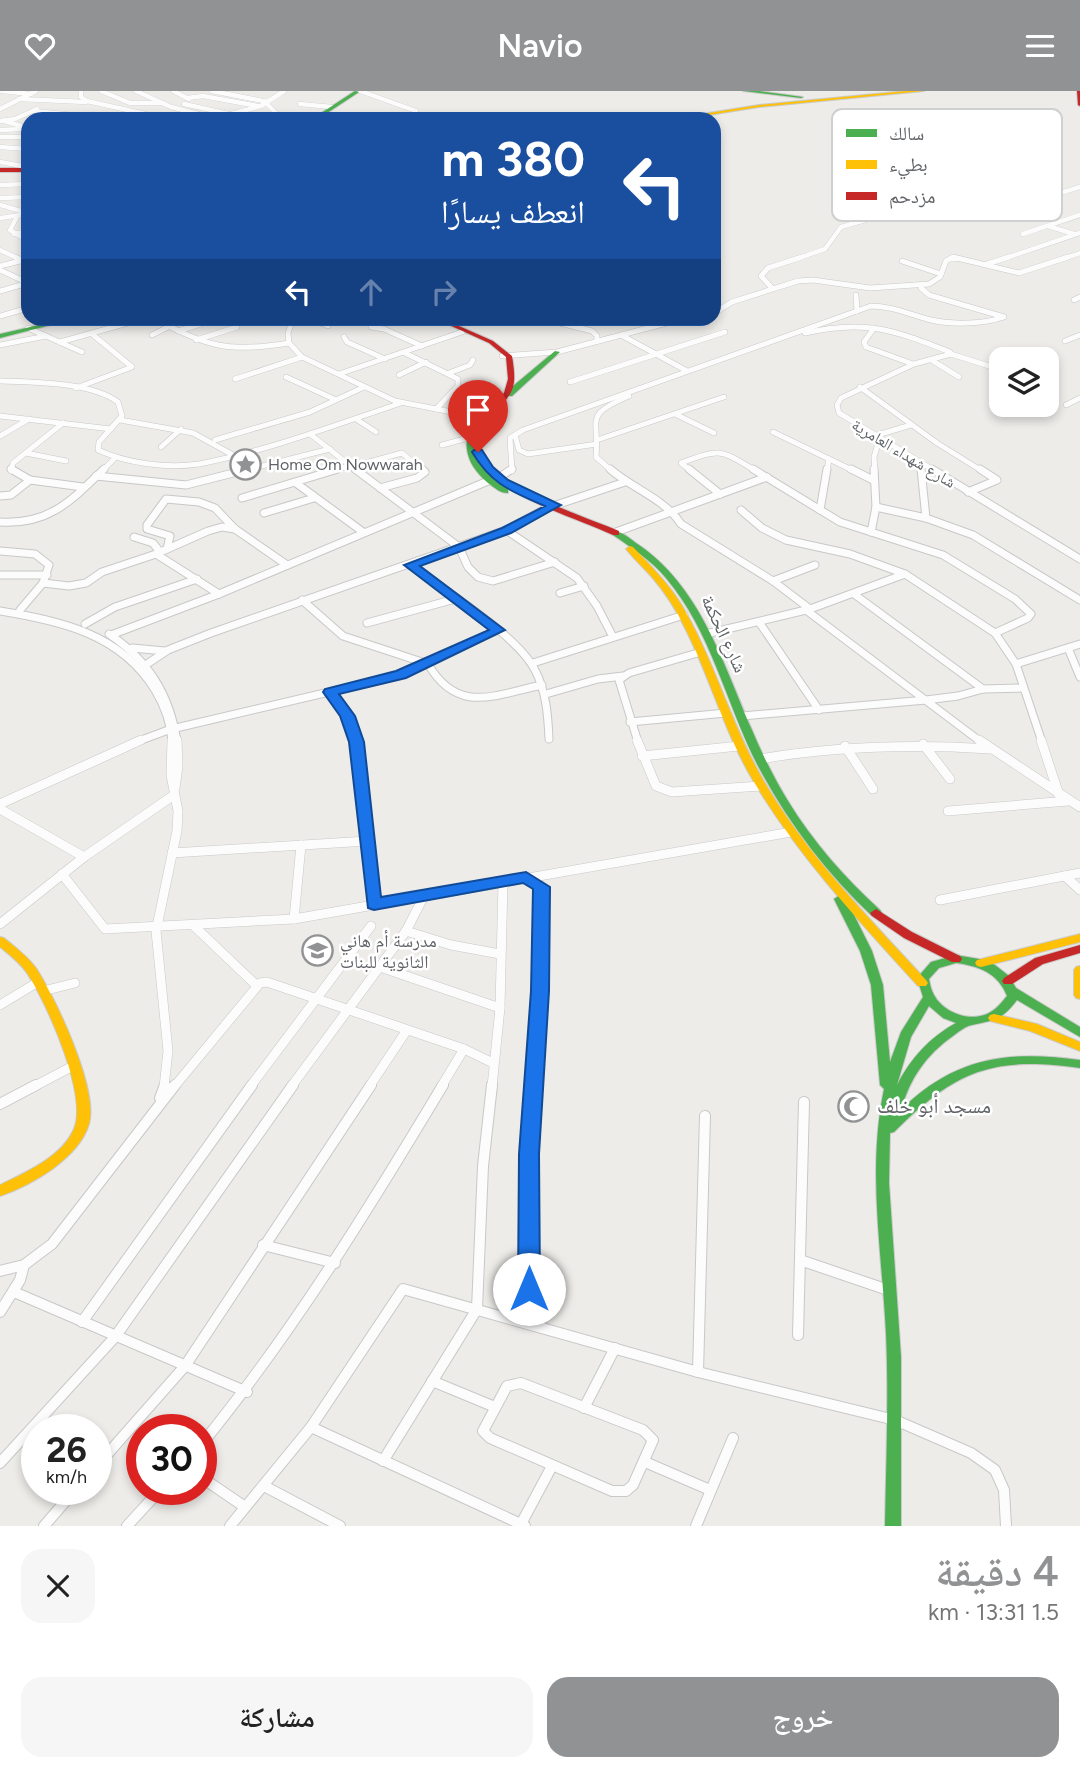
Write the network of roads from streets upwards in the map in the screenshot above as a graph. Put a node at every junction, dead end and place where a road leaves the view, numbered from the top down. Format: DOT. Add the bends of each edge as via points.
graph roads {
  1 [pos="2,91"];
  2 [pos="36,91"];
  3 [pos="81,91"];
  4 [pos="101,91"];
  5 [pos="136,91"];
  6 [pos="173,91"];
  7 [pos="212,91"];
  8 [pos="250,91"];
  9 [pos="262,91"];
  10 [pos="285,91"];
  11 [pos="347,91"];
  12 [pos="359,91"];
  13 [pos="733,91"];
  14 [pos="743,91"];
  15 [pos="900,91"];
  16 [pos="922,91"];
  17 [pos="1067,91"];
  18 [pos="31,94"];
  19 [pos="242,97"];
  20 [pos="818,97"];
  21 [pos="187,98"];
  22 [pos="250,98"];
  23 [pos="19,99"];
  24 [pos="756,99"];
  25 [pos="1079,99"];
  26 [pos="87,101"];
  27 [pos="792,101"];
  28 [pos="53,102"];
  29 [pos="163,103"];
  30 [pos="268,103"];
  31 [pos="184,104"];
  32 [pos="300,104"];
  33 [pos="335,105"];
  34 [pos="261,106"];
  35 [pos="171,107"];
  36 [pos="0,109"];
  37 [pos="33,111"];
  38 [pos="43,112"];
  39 [pos="137,112"];
  40 [pos="188,112"];
  41 [pos="221,112"];
  42 [pos="238,112"];
  43 [pos="276,112"];
  44 [pos="326,112"];
  45 [pos="416,112"];
  46 [pos="695,112"];
  47 [pos="720,112"];
  48 [pos="21,116"];
  49 [pos="16,126"];
  50 [pos="21,127"];
  51 [pos="21,129"];
  52 [pos="0,130"];
  53 [pos="8,130"];
  54 [pos="0,137"];
  55 [pos="21,137"];
  56 [pos="0,147"];
  57 [pos="21,148"];
  58 [pos="0,162"];
  59 [pos="21,167"];
  60 [pos="21,169"];
  61 [pos="0,170"];
  62 [pos="0,184"];
  63 [pos="21,184"];
  64 [pos="1080,187"];
  65 [pos="1062,193"];
  66 [pos="21,197"];
  67 [pos="0,198"];
  68 [pos="0,205"];
  69 [pos="21,212"];
  70 [pos="18,215"];
  71 [pos="21,215"];
  72 [pos="1080,215"];
  73 [pos="0,218"];
  74 [pos="863,221"];
  75 [pos="1048,226"];
  76 [pos="21,232"];
  77 [pos="14,234"];
  78 [pos="1023,234"];
  79 [pos="1078,235"];
  80 [pos="21,238"];
  81 [pos="0,250"];
  82 [pos="1080,253"];
  83 [pos="21,258"];
  84 [pos="21,260"];
  85 [pos="902,261"];
  86 [pos="986,265"];
  87 [pos="0,268"];
  88 [pos="941,274"];
  89 [pos="21,279"];
  90 [pos="21,285"];
  91 [pos="922,285"];
  92 [pos="772,288"];
  93 [pos="0,291"];
  94 [pos="856,295"];
  95 [pos="721,309"];
  96 [pos="21,310"];
  97 [pos="857,311"];
  98 [pos="0,316"];
  99 [pos="40,326"];
  100 [pos="43,326"];
  101 [pos="119,326"];
  102 [pos="166,326"];
  103 [pos="169,326"];
  104 [pos="194,326"];
  105 [pos="290,326"];
  106 [pos="448,326"];
  107 [pos="455,326"];
  108 [pos="572,326"];
  109 [pos="655,326"];
  110 [pos="237,327"];
  111 [pos="371,327"];
  112 [pos="874,328"];
  113 [pos="31,329"];
  114 [pos="178,331"];
  115 [pos="462,332"];
  116 [pos="725,332"];
  117 [pos="0,334"];
  118 [pos="92,334"];
  119 [pos="152,335"];
  120 [pos="621,335"];
  121 [pos="1080,335"];
  122 [pos="46,336"];
  123 [pos="344,337"];
  124 [pos="196,339"];
  125 [pos="597,341"];
  126 [pos="1065,341"];
  127 [pos="60,342"];
  128 [pos="289,343"];
  129 [pos="0,345"];
  130 [pos="758,345"];
  131 [pos="422,346"];
  132 [pos="82,352"];
  133 [pos="556,352"];
  134 [pos="405,353"];
  135 [pos="654,354"];
  136 [pos="951,354"];
  137 [pos="506,356"];
  138 [pos="302,357"];
  139 [pos="385,359"];
  140 [pos="473,360"];
  141 [pos="933,361"];
  142 [pos="426,362"];
  143 [pos="914,365"];
  144 [pos="989,366"];
  145 [pos="687,371"];
  146 [pos="449,373"];
  147 [pos="339,374"];
  148 [pos="399,375"];
  149 [pos="285,377"];
  150 [pos="959,377"];
  151 [pos="235,379"];
  152 [pos="0,381"];
  153 [pos="660,381"];
  154 [pos="570,382"];
  155 [pos="365,387"];
  156 [pos="860,387"];
  157 [pos="76,388"];
  158 [pos="509,394"];
  159 [pos="724,397"];
  160 [pos="1080,398"];
  161 [pos="334,399"];
  162 [pos="401,403"];
  163 [pos="1066,405"];
  164 [pos="436,409"];
  165 [pos="674,414"];
  166 [pos="0,416"];
  167 [pos="478,417"];
  168 [pos="29,419"];
  169 [pos="356,419"];
  170 [pos="120,420"];
  171 [pos="63,423"];
  172 [pos="911,425"];
  173 [pos="111,429"];
  174 [pos="180,429"];
  175 [pos="376,432"];
  176 [pos="774,432"];
  177 [pos="714,433"];
  178 [pos="310,434"];
  179 [pos="514,435"];
  180 [pos="0,436"];
  181 [pos="468,438"];
  182 [pos="877,438"];
  183 [pos="215,440"];
  184 [pos="597,442"];
  185 [pos="442,445"];
  186 [pos="161,447"];
  187 [pos="330,449"];
  188 [pos="26,453"];
  189 [pos="233,455"];
  190 [pos="114,458"];
  191 [pos="829,459"];
  192 [pos="66,461"];
  193 [pos="919,463"];
  194 [pos="350,466"];
  195 [pos="96,476"];
  196 [pos="768,477"];
  197 [pos="493,479"];
  198 [pos="30,480"];
  199 [pos="873,480"];
  200 [pos="625,482"];
  201 [pos="296,483"];
  202 [pos="83,488"];
  203 [pos="380,488"];
  204 [pos="968,492"];
  205 [pos="720,494"];
  206 [pos="0,496"];
  207 [pos="242,498"];
  208 [pos="314,498"];
  209 [pos="550,507"];
  210 [pos="876,507"];
  211 [pos="672,510"];
  212 [pos="741,510"];
  213 [pos="820,510"];
  214 [pos="264,513"];
  215 [pos="411,513"];
  216 [pos="926,518"];
  217 [pos="0,522"];
  218 [pos="235,529"];
  219 [pos="506,530"];
  220 [pos="363,531"];
  221 [pos="871,531"];
  222 [pos="617,532"];
  223 [pos="134,537"];
  224 [pos="459,547"];
  225 [pos="0,551"];
  226 [pos="161,551"];
  227 [pos="1080,559"];
  228 [pos="555,562"];
  229 [pos="287,565"];
  230 [pos="411,565"];
  231 [pos="815,565"];
  232 [pos="905,574"];
  233 [pos="0,575"];
  234 [pos="47,575"];
  235 [pos="197,579"];
  236 [pos="773,581"];
  237 [pos="43,583"];
  238 [pos="584,586"];
  239 [pos="560,593"];
  240 [pos="219,594"];
  241 [pos="854,594"];
  242 [pos="455,599"];
  243 [pos="302,600"];
  244 [pos="1080,600"];
  245 [pos="808,609"];
  246 [pos="0,610"];
  247 [pos="20,610"];
  248 [pos="684,615"];
  249 [pos="367,622"];
  250 [pos="759,622"];
  251 [pos="85,624"];
  252 [pos="498,630"];
  253 [pos="995,633"];
  254 [pos="706,634"];
  255 [pos="111,635"];
  256 [pos="613,637"];
  257 [pos="1080,644"];
  258 [pos="130,647"];
  259 [pos="1068,648"];
  260 [pos="168,650"];
  261 [pos="701,652"];
  262 [pos="533,663"];
  263 [pos="428,664"];
  264 [pos="1016,664"];
  265 [pos="144,666"];
  266 [pos="623,676"];
  267 [pos="1080,677"];
  268 [pos="542,685"];
  269 [pos="1023,688"];
  270 [pos="983,689"];
  271 [pos="330,692"];
  272 [pos="546,694"];
  273 [pos="926,700"];
  274 [pos="819,710"];
  275 [pos="726,713"];
  276 [pos="742,716"];
  277 [pos="630,722"];
  278 [pos="174,729"];
  279 [pos="550,739"];
  280 [pos="923,744"];
  281 [pos="739,746"];
  282 [pos="845,746"];
  283 [pos="991,749"];
  284 [pos="642,756"];
  285 [pos="760,759"];
  286 [pos="950,779"];
  287 [pos="761,786"];
  288 [pos="873,789"];
  289 [pos="174,793"];
  290 [pos="1059,795"];
  291 [pos="1068,801"];
  292 [pos="0,806"];
  293 [pos="1080,807"];
  294 [pos="948,811"];
  295 [pos="791,832"];
  296 [pos="368,841"];
  297 [pos="301,845"];
  298 [pos="172,853"];
  299 [pos="84,857"];
  300 [pos="1080,873"];
  301 [pos="62,874"];
  302 [pos="1065,876"];
  303 [pos="526,877"];
  304 [pos="503,881"];
  305 [pos="832,885"];
  306 [pos="1080,890"];
  307 [pos="424,896"];
  308 [pos="940,900"];
  309 [pos="374,904"];
  310 [pos="294,919"];
  311 [pos="0,924"];
  312 [pos="194,926"];
  313 [pos="371,926"];
  314 [pos="156,928"];
  315 [pos="406,931"];
  316 [pos="1080,938"];
  317 [pos="0,941"];
  318 [pos="1080,949"];
  319 [pos="500,954"];
  320 [pos="956,959"];
  321 [pos="981,963"];
  322 [pos="380,967"];
  323 [pos="1080,970"];
  324 [pos="75,983"];
  325 [pos="922,983"];
  326 [pos="256,985"];
  327 [pos="41,986"];
  328 [pos="1010,986"];
  329 [pos="1080,995"];
  330 [pos="318,998"];
  331 [pos="928,1000"];
  332 [pos="0,1005"];
  333 [pos="500,1008"];
  334 [pos="349,1009"];
  335 [pos="994,1018"];
  336 [pos="970,1020"];
  337 [pos="407,1030"];
  338 [pos="1080,1033"];
  339 [pos="1080,1047"];
  340 [pos="464,1049"];
  341 [pos="493,1063"];
  342 [pos="1080,1064"];
  343 [pos="73,1066"];
  344 [pos="887,1100"];
  345 [pos="804,1102"];
  346 [pos="0,1104"];
  347 [pos="159,1105"];
  348 [pos="705,1116"];
  349 [pos="889,1129"];
  350 [pos="885,1142"];
  351 [pos="0,1191"];
  352 [pos="263,1245"];
  353 [pos="800,1260"];
  354 [pos="335,1263"];
  355 [pos="24,1265"];
  356 [pos="0,1271"];
  357 [pos="891,1291"];
  358 [pos="14,1292"];
  359 [pos="477,1309"];
  360 [pos="0,1313"];
  361 [pos="82,1322"];
  362 [pos="542,1328"];
  363 [pos="798,1335"];
  364 [pos="115,1337"];
  365 [pos="615,1349"];
  366 [pos="185,1366"];
  367 [pos="698,1373"];
  368 [pos="432,1381"];
  369 [pos="247,1392"];
  370 [pos="495,1407"];
  371 [pos="584,1408"];
  372 [pos="895,1420"];
  373 [pos="217,1427"];
  374 [pos="311,1427"];
  375 [pos="733,1438"];
  376 [pos="112,1449"];
  377 [pos="383,1461"];
  378 [pos="645,1462"];
  379 [pos="0,1463"];
  380 [pos="552,1466"];
  381 [pos="264,1486"];
  382 [pos="217,1488"];
  383 [pos="710,1490"];
  384 [pos="62,1505"];
  385 [pos="146,1505"];
  386 [pos="245,1507"];
  387 [pos="523,1525"];
  388 [pos="44,1526"];
  389 [pos="127,1526"];
  390 [pos="230,1526"];
  391 [pos="340,1526"];
  392 [pos="696,1526"];
  393 [pos="893,1526"];
  394 [pos="1006,1526"];
  1 -- 18 [label="street"];
  2 -- 18 [label="street"];
  3 -- 26 [label="street"];
  4 -- 29 [label="street" via="120,101"];
  5 -- 29 [label="street"];
  6 -- 21 [label="street"];
  7 -- 19 [label="street"];
  8 -- 19 [label="street"];
  9 -- 22 [label="street"];
  10 -- 30 [label="street"];
  11 -- 12 [label="street"];
  11 -- 33 [label="street"];
  12 -- 33 [label="street"];
  12 -- 45 [label="street"];
  13 -- 24 [label="street"];
  14 -- 20 [label="street"];
  14 -- 27 [label="street"];
  15 -- 20 [label="street"];
  16 -- 27 [label="street"];
  17 -- 25 [label="street"];
  18 -- 23 [label="street"];
  19 -- 22 [label="street"];
  20 -- 27 [label="street"];
  21 -- 31 [label="street" via="191,101"];
  21 -- 34 [label="street" via="203,96"];
  22 -- 30 [label="street"];
  23 -- 28 [label="street"];
  23 -- 36 [label="street"];
  24 -- 27 [label="street"];
  24 -- 46 [label="street"];
  26 -- 28 [label="street"];
  26 -- 39 [label="street"];
  27 -- 47 [label="street"];
  28 -- 37 [label="street"];
  29 -- 35 [label="street"];
  30 -- 34 [label="street"];
  30 -- 43 [label="street"];
  31 -- 35 [label="street"];
  31 -- 41 [label="street"];
  32 -- 33 [label="street"];
  33 -- 44 [label="street"];
  34 -- 42 [label="street"];
  35 -- 40 [label="street"];
  37 -- 38 [label="street"];
  48 -- 49 [label="street" via="0,121"];
  49 -- 50 [label="street"];
  49 -- 53 [label="street"];
  51 -- 53 [label="street"];
  52 -- 53 [label="street"];
  54 -- 55 [label="street"];
  56 -- 57 [label="street"];
  58 -- 59 [label="street"];
  60 -- 61 [label="street"];
  62 -- 63 [label="street"];
  64 -- 65 [label="street"];
  66 -- 67 [label="street"];
  68 -- 69 [label="street"];
  70 -- 71 [label="street"];
  70 -- 73 [label="street"];
  70 -- 77 [label="street" via="10,227"];
  72 -- 75 [label="street"];
  74 -- 92 [label="street" via="838,229 825,249 768,268 761,276"];
  75 -- 78 [label="street"];
  75 -- 79 [label="street"];
  76 -- 77 [label="street"];
  77 -- 80 [label="street"];
  79 -- 86 [label="street"];
  81 -- 83 [label="street"];
  82 -- 86 [label="street" via="1019,273"];
  84 -- 87 [label="street"];
  85 -- 88 [label="street"];
  86 -- 88 [label="street" via="953,257"];
  87 -- 89 [label="street"];
  88 -- 91 [label="street"];
  90 -- 93 [label="street"];
  91 -- 92 [label="street" via="870,288 807,280"];
  91 -- 97 [label="street" via="929,295 1004,317 990,322 935,321 878,305"];
  92 -- 95 [label="street"];
  94 -- 97 [label="street"];
  96 -- 98 [label="street"];
  97 -- 130 [label="street"];
  99 -- 113 [label="street"];
  100 -- 113 [label="street"];
  101 -- 118 [label="street"];
  102 -- 119 [label="street"];
  103 -- 114 [label="street"];
  104 -- 114 [label="street"];
  105 -- 128 [label="street"];
  106 -- 115 [label="street"];
  107 -- 137 [label="street" via="491,342"];
  108 -- 125 [label="street" via="592,331"];
  109 -- 120 [label="street"];
  110 -- 124 [label="street"];
  111 -- 131 [label="street"];
  112 -- 130 [label="street" via="839,325"];
  112 -- 136 [label="street"];
  112 -- 143 [label="street" via="864,342 866,347"];
  113 -- 117 [label="street"];
  113 -- 122 [label="street"];
  114 -- 124 [label="street"];
  115 -- 131 [label="street"];
  115 -- 137 [label="street"];
  116 -- 135 [label="street"];
  118 -- 127 [label="street"];
  118 -- 157 [label="street" via="132,367"];
  120 -- 125 [label="street"];
  120 -- 135 [label="street"];
  121 -- 126 [label="street"];
  122 -- 127 [label="street"];
  122 -- 129 [label="street"];
  123 -- 139 [label="street"];
  124 -- 128 [label="street" via="234,350"];
  125 -- 133 [label="street"];
  127 -- 132 [label="street"];
  128 -- 138 [label="street"];
  130 -- 145 [label="street"];
  131 -- 134 [label="street"];
  133 -- 137 [label="street"];
  133 -- 158 [label="street, شارع الحكمة"];
  134 -- 139 [label="street"];
  134 -- 142 [label="street"];
  135 -- 145 [label="street"];
  135 -- 154 [label="street"];
  136 -- 141 [label="street, شارع شهداء العامرية"];
  136 -- 144 [label="street"];
  137 -- 158 [label="street" via="513,384"];
  137 -- 167 [label="street" via="504,390"];
  138 -- 147 [label="street"];
  138 -- 151 [label="street"];
  139 -- 147 [label="street"];
  140 -- 146 [label="street"];
  141 -- 143 [label="street, شارع شهداء العامرية"];
  141 -- 150 [label="street"];
  142 -- 146 [label="street"];
  142 -- 148 [label="street"];
  143 -- 156 [label="street, شارع شهداء العامرية"];
  145 -- 153 [label="street"];
  146 -- 164 [label="street" via="458,379 458,386"];
  147 -- 155 [label="street"];
  149 -- 161 [label="street"];
  152 -- 157 [label="street"];
  153 -- 179 [label="street"];
  153 -- 184 [label="street" via="600,413 594,425"];
  155 -- 161 [label="street"];
  155 -- 162 [label="street"];
  156 -- 172 [label="street"];
  156 -- 182 [label="street, شارع شهداء العامرية" via="841,398 837,409"];
  157 -- 170 [label="street" via="115,400 121,408"];
  158 -- 197 [label="street, شارع الحكمة" via="486,416 477,438 478,452"];
  159 -- 165 [label="street"];
  160 -- 163 [label="street"];
  161 -- 183 [label="street" via="289,419"];
  162 -- 164 [label="street"];
  162 -- 169 [label="street"];
  164 -- 167 [label="street"];
  165 -- 177 [label="street"];
  165 -- 184 [label="street"];
  166 -- 168 [label="street"];
  167 -- 181 [label="street"];
  168 -- 171 [label="street"];
  168 -- 180 [label="street"];
  169 -- 175 [label="street"];
  169 -- 178 [label="street"];
  170 -- 173 [label="street"];
  170 -- 174 [label="street"];
  171 -- 173 [label="street"];
  171 -- 188 [label="street"];
  172 -- 182 [label="street"];
  172 -- 204 [label="street" via="997,481"];
  173 -- 190 [label="street" via="97,447"];
  174 -- 183 [label="street"];
  174 -- 186 [label="street"];
  176 -- 191 [label="street"];
  178 -- 187 [label="street"];
  178 -- 189 [label="street"];
  179 -- 184 [label="street" via="519,450 526,454"];
  179 -- 197 [label="street" via="510,438 512,471"];
  181 -- 185 [label="street"];
  181 -- 197 [label="street" via="473,464"];
  182 -- 193 [label="street, شارع شهداء العامرية"];
  182 -- 199 [label="street"];
  183 -- 189 [label="street"];
  184 -- 200 [label="street" via="596,457"];
  187 -- 194 [label="street"];
  187 -- 195 [label="street" via="186,485"];
  188 -- 192 [label="street"];
  188 -- 198 [label="street" via="13,463 11,471"];
  189 -- 190 [label="street" via="180,465"];
  190 -- 195 [label="street"];
  191 -- 199 [label="street"];
  191 -- 213 [label="street"];
  193 -- 204 [label="street, شارع شهداء العامرية"];
  193 -- 216 [label="street"];
  194 -- 201 [label="street"];
  194 -- 203 [label="street"];
  194 -- 203 [label="street" via="402,453 425,472"];
  195 -- 202 [label="street"];
  196 -- 205 [label="street"];
  196 -- 205 [label="street" via="719,451 681,463"];
  196 -- 213 [label="street"];
  197 -- 209 [label="street, شارع الحكمة"];
  197 -- 215 [label="street"];
  198 -- 202 [label="street"];
  198 -- 206 [label="street" via="11,495"];
  199 -- 210 [label="street"];
  200 -- 209 [label="street"];
  200 -- 211 [label="street"];
  201 -- 207 [label="street"];
  201 -- 208 [label="street"];
  202 -- 217 [label="street" via="41,520"];
  203 -- 215 [label="street"];
  204 -- 227 [label="street, شارع شهداء العامرية"];
  205 -- 211 [label="street"];
  208 -- 214 [label="street"];
  208 -- 220 [label="street"];
  209 -- 219 [label="street"];
  209 -- 222 [label="street, شارع الحكمة"];
  209 -- 248 [label="street, شارع الحكمة" via="609,535 641,557 668,586"];
  210 -- 216 [label="street"];
  210 -- 221 [label="street"];
  211 -- 222 [label="street"];
  211 -- 236 [label="street" via="681,524"];
  212 -- 232 [label="street" via="786,540 850,554"];
  213 -- 221 [label="street"];
  215 -- 220 [label="street"];
  215 -- 224 [label="street"];
  216 -- 244 [label="street" via="973,535"];
  218 -- 226 [label="street" via="216,529"];
  218 -- 226 [label="street" via="215,507 166,499 146,527 170,536"];
  218 -- 229 [label="street"];
  219 -- 224 [label="street"];
  219 -- 228 [label="street"];
  220 -- 229 [label="street"];
  221 -- 253 [label="street" via="943,555 1030,611 1028,618"];
  222 -- 254 [label="street, شارع الحكمة" via="668,572 689,599"];
  223 -- 226 [label="street" via="158,545"];
  224 -- 228 [label="street" via="468,568 488,581"];
  224 -- 230 [label="street"];
  225 -- 234 [label="street" via="41,556 49,565"];
  226 -- 235 [label="street"];
  226 -- 237 [label="street" via="102,572 86,583"];
  228 -- 238 [label="street"];
  229 -- 240 [label="street"];
  230 -- 242 [label="street"];
  230 -- 243 [label="street"];
  231 -- 236 [label="street"];
  232 -- 241 [label="street"];
  232 -- 253 [label="street"];
  233 -- 234 [label="street"];
  234 -- 237 [label="street"];
  235 -- 240 [label="street"];
  235 -- 251 [label="street" via="115,607"];
  236 -- 245 [label="street"];
  237 -- 247 [label="street"];
  238 -- 239 [label="street"];
  238 -- 256 [label="street"];
  240 -- 255 [label="street"];
  241 -- 245 [label="street"];
  241 -- 270 [label="street"];
  242 -- 249 [label="street"];
  242 -- 252 [label="street"];
  243 -- 260 [label="street"];
  243 -- 263 [label="street" via="343,636"];
  245 -- 250 [label="street"];
  245 -- 273 [label="street"];
  246 -- 247 [label="street"];
  246 -- 265 [label="street" via="79,628"];
  247 -- 251 [label="street"];
  248 -- 256 [label="street"];
  248 -- 261 [label="street, شارع الحكمة"];
  250 -- 254 [label="street"];
  250 -- 274 [label="street"];
  251 -- 255 [label="street"];
  252 -- 262 [label="street"];
  252 -- 263 [label="street"];
  253 -- 264 [label="street"];
  254 -- 276 [label="street, شارع الحكمة"];
  255 -- 258 [label="street"];
  256 -- 262 [label="street"];
  257 -- 259 [label="street"];
  258 -- 260 [label="street"];
  258 -- 265 [label="street"];
  259 -- 264 [label="street"];
  259 -- 267 [label="street"];
  260 -- 265 [label="street"];
  261 -- 266 [label="street"];
  261 -- 275 [label="street, شارع الحكمة"];
  262 -- 268 [label="street"];
  263 -- 268 [label="street" via="444,690 459,697"];
  263 -- 271 [label="street"];
  264 -- 269 [label="street"];
  265 -- 278 [label="street"];
  266 -- 272 [label="street"];
  266 -- 277 [label="street" via="619,684"];
  268 -- 272 [label="street"];
  269 -- 270 [label="street"];
  269 -- 290 [label="street"];
  270 -- 273 [label="street"];
  271 -- 278 [label="street"];
  271 -- 296 [label="street" via="347,716 356,742"];
  272 -- 279 [label="street"];
  273 -- 274 [label="street"];
  273 -- 283 [label="street"];
  274 -- 276 [label="street"];
  275 -- 277 [label="street"];
  275 -- 281 [label="street, شارع الحكمة"];
  276 -- 285 [label="street, شارع الحكمة"];
  277 -- 284 [label="street"];
  278 -- 289 [label="street"];
  278 -- 292 [label="street" via="116,749"];
  280 -- 282 [label="street"];
  280 -- 283 [label="street"];
  280 -- 286 [label="street"];
  281 -- 284 [label="street"];
  281 -- 287 [label="street, شارع الحكمة"];
  282 -- 285 [label="street"];
  282 -- 288 [label="street"];
  283 -- 290 [label="street"];
  284 -- 287 [label="street" via="656,786 672,792"];
  285 -- 320 [label="street, شارع الحكمة" via="811,839 866,904 897,928"];
  287 -- 295 [label="street, شارع الحكمة"];
  289 -- 298 [label="street" via="178,816"];
  289 -- 299 [label="street"];
  290 -- 291 [label="street"];
  291 -- 293 [label="street"];
  291 -- 294 [label="street"];
  292 -- 299 [label="street"];
  295 -- 303 [label="street"];
  295 -- 305 [label="street, شارع الحكمة"];
  296 -- 297 [label="street"];
  296 -- 309 [label="street"];
  297 -- 298 [label="street"];
  297 -- 310 [label="street"];
  298 -- 314 [label="street"];
  299 -- 301 [label="street"];
  300 -- 302 [label="street"];
  301 -- 311 [label="street"];
  301 -- 314 [label="street" via="105,929"];
  302 -- 306 [label="street"];
  302 -- 308 [label="street"];
  303 -- 304 [label="street"];
  303 -- 362 [label="street" via="539,884 542,893 529,1154 529,1276 530,1305"];
  304 -- 307 [label="street"];
  304 -- 319 [label="street"];
  305 -- 325 [label="street, شارع الحكمة"];
  305 -- 344 [label="street" via="866,951 877,985"];
  307 -- 309 [label="street"];
  307 -- 315 [label="street"];
  309 -- 310 [label="street"];
  310 -- 312 [label="street"];
  312 -- 314 [label="street"];
  312 -- 326 [label="street"];
  313 -- 330 [label="street"];
  314 -- 347 [label="street" via="169,1070"];
  315 -- 319 [label="street"];
  315 -- 322 [label="street"];
  316 -- 321 [label="street"];
  317 -- 327 [label="street" via="25,963"];
  318 -- 328 [label="street" via="1039,961"];
  319 -- 333 [label="street"];
  320 -- 321 [label="street"];
  320 -- 325 [label="street" via="929,968"];
  321 -- 328 [label="street" via="996,970"];
  322 -- 333 [label="street"];
  322 -- 334 [label="street"];
  323 -- 329 [label="street"];
  324 -- 327 [label="street"];
  325 -- 331 [label="street"];
  326 -- 330 [label="street" via="267,982"];
  326 -- 347 [label="street"];
  327 -- 332 [label="street"];
  327 -- 343 [label="street"];
  328 -- 335 [label="street" via="1009,1007"];
  328 -- 338 [label="street"];
  330 -- 334 [label="street"];
  330 -- 361 [label="street"];
  331 -- 336 [label="street" via="945,1014"];
  331 -- 344 [label="street" via="896,1063"];
  333 -- 341 [label="street"];
  334 -- 337 [label="street"];
  334 -- 364 [label="street"];
  335 -- 336 [label="street"];
  335 -- 339 [label="street" via="1033,1027"];
  336 -- 349 [label="street" via="932,1042 911,1064"];
  337 -- 340 [label="street"];
  337 -- 352 [label="street"];
  340 -- 341 [label="street"];
  340 -- 354 [label="street"];
  341 -- 359 [label="street"];
  342 -- 349 [label="street" via="1021,1058 968,1066 932,1086"];
  343 -- 346 [label="street"];
  343 -- 351 [label="street" via="85,1103 84,1121 77,1134 54,1160"];
  344 -- 350 [label="street"];
  345 -- 353 [label="street"];
  347 -- 355 [label="street" via="52,1244"];
  348 -- 367 [label="street"];
  349 -- 350 [label="street"];
  350 -- 357 [label="street"];
  352 -- 354 [label="street"];
  352 -- 366 [label="street"];
  353 -- 357 [label="street"];
  353 -- 363 [label="street"];
  354 -- 369 [label="street"];
  355 -- 356 [label="street"];
  355 -- 358 [label="street"];
  357 -- 372 [label="street"];
  358 -- 360 [label="street"];
  358 -- 361 [label="street"];
  359 -- 362 [label="street"];
  359 -- 368 [label="street"];
  359 -- 374 [label="street" via="403,1289"];
  361 -- 364 [label="street"];
  362 -- 365 [label="street"];
  364 -- 366 [label="street"];
  364 -- 379 [label="street"];
  365 -- 367 [label="street"];
  365 -- 371 [label="street"];
  366 -- 369 [label="street"];
  366 -- 376 [label="street"];
  367 -- 372 [label="street"];
  368 -- 370 [label="street"];
  368 -- 377 [label="street"];
  369 -- 373 [label="street"];
  370 -- 371 [label="street" via="507,1387 515,1383"];
  370 -- 380 [label="street" via="484,1434"];
  371 -- 378 [label="street" via="648,1433 653,1442"];
  372 -- 393 [label="street"];
  372 -- 394 [label="street" via="971,1453 995,1470 1004,1490"];
  374 -- 377 [label="street"];
  374 -- 381 [label="street"];
  375 -- 383 [label="street"];
  377 -- 387 [label="street"];
  378 -- 380 [label="street" via="626,1492"];
  378 -- 383 [label="street"];
  380 -- 387 [label="street"];
  381 -- 386 [label="street"];
  381 -- 391 [label="street"];
  382 -- 386 [label="street"];
  383 -- 392 [label="street"];
  384 -- 388 [label="street"];
  385 -- 389 [label="street"];
  386 -- 390 [label="street"];
}
